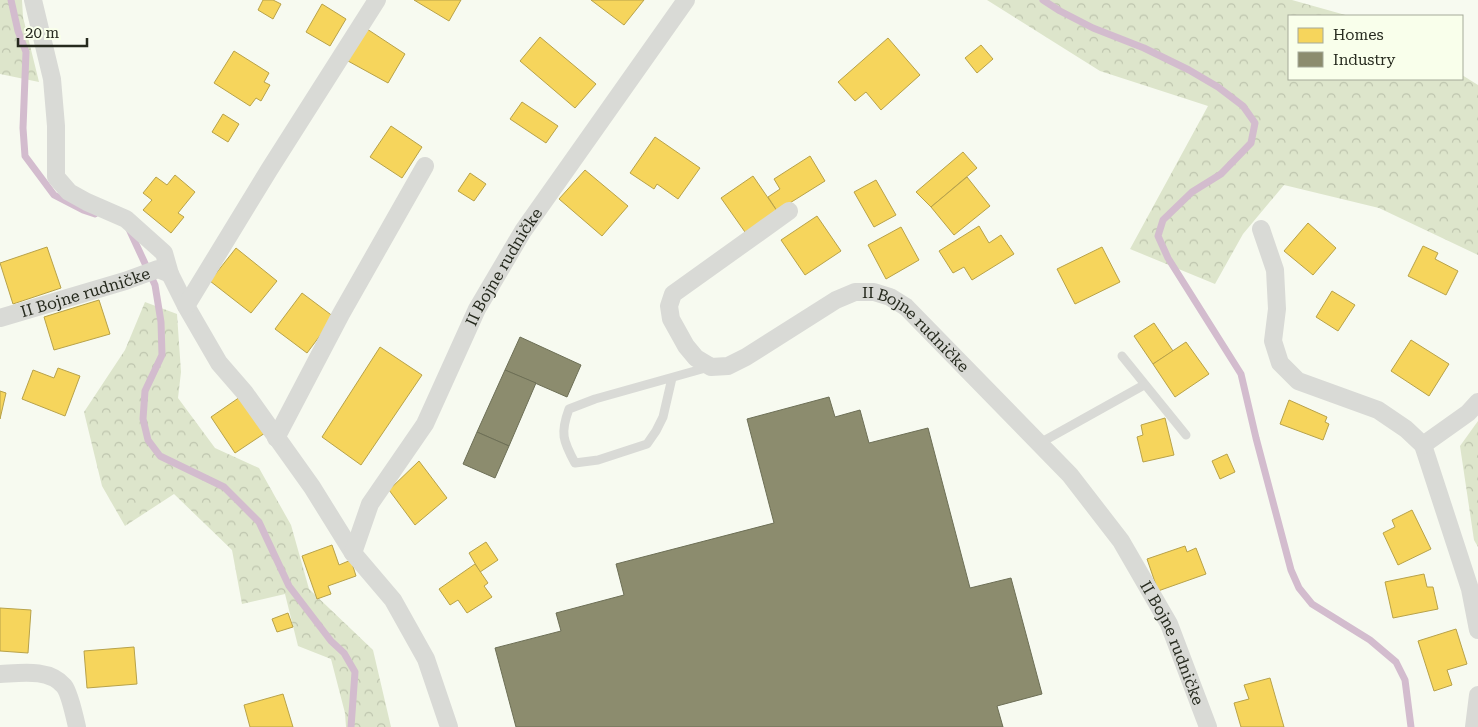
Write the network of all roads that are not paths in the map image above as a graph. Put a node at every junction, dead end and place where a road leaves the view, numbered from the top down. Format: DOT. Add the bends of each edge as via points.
graph roads {
  1 [pos="33,0"];
  2 [pos="377,0"];
  3 [pos="686,0"];
  4 [pos="424,166"];
  5 [pos="789,211"];
  6 [pos="1261,230"];
  7 [pos="164,272"];
  8 [pos="186,306"];
  9 [pos="0,318"];
  10 [pos="1122,356"];
  11 [pos="711,366"];
  12 [pos="672,378"];
  13 [pos="1144,385"];
  14 [pos="1478,402"];
  15 [pos="1186,435"];
  16 [pos="276,438"];
  17 [pos="1040,442"];
  18 [pos="1423,446"];
  19 [pos="353,552"];
  20 [pos="1478,630"];
  21 [pos="0,674"];
  22 [pos="1478,695"];
  23 [pos="77,727"];
  24 [pos="449,727"];
  25 [pos="1208,727"];
  26 [pos="1474,727"];
  1 -- 7 [label="street, II Bojne rudničke" via="52,86 56,177 69,192 126,219 164,253"];
  2 -- 8 [label="street"];
  3 -- 19 [label="street, II Bojne rudničke" via="523,231 477,309 425,424 370,504"];
  4 -- 16 [label="street"];
  5 -- 11 [label="street" via="673,294 669,306 671,319 696,358"];
  6 -- 18 [label="street" via="1275,270 1277,309 1273,341 1280,363 1298,381 1378,410 1406,429"];
  7 -- 8 [label="street, II Bojne rudničke"];
  7 -- 9 [label="street, II Bojne rudničke" via="125,280"];
  8 -- 16 [label="street, II Bojne rudničke" via="219,363"];
  10 -- 13 [label="lane"];
  11 -- 12 [label="lane"];
  11 -- 17 [label="street, II Bojne rudničke" via="728,366 746,357 836,300 855,292 874,292 906,307"];
  12 -- 12 [label="lane" via="569,409 563,424 564,438 575,463 598,460 647,444 663,417"];
  13 -- 15 [label="lane"];
  13 -- 17 [label="lane"];
  14 -- 18 [label="street"];
  16 -- 19 [label="street, II Bojne rudničke"];
  17 -- 25 [label="street, II Bojne rudničke" via="1121,541 1169,624"];
  18 -- 20 [label="street" via="1470,588"];
  19 -- 24 [label="street, II Bojne rudničke" via="393,600 426,659"];
  21 -- 23 [label="street" via="51,676 64,686"];
  22 -- 26 [label="street"];
}
